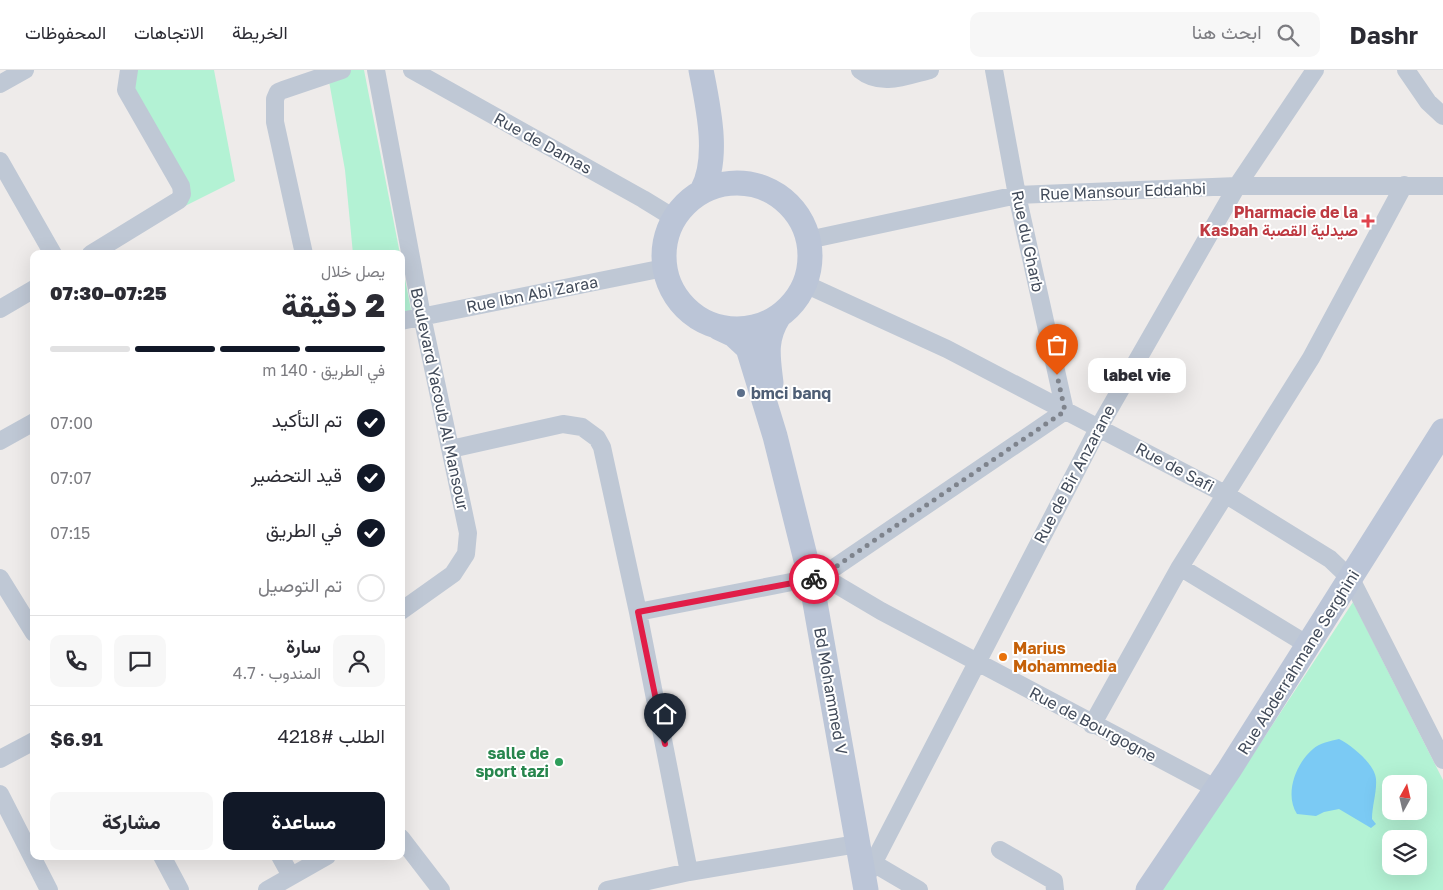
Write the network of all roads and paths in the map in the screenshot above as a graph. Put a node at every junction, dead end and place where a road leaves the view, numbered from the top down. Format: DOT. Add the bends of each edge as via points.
graph roads {
  1 [pos="25,70"];
  2 [pos="129,70"];
  3 [pos="342,70"];
  4 [pos="376,70"];
  5 [pos="412,70"];
  6 [pos="701,70"];
  7 [pos="860,70"];
  8 [pos="930,70"];
  9 [pos="994,70"];
  10 [pos="1315,70"];
  11 [pos="1406,70"];
  12 [pos="0,84"];
  13 [pos="707,102"];
  14 [pos="1443,116"];
  15 [pos="0,161"];
  16 [pos="747,184"];
  17 [pos="1404,185"];
  18 [pos="1237,186"];
  19 [pos="1443,186"];
  20 [pos="702,191"];
  21 [pos="1017,195"];
  22 [pos="674,218"];
  23 [pos="808,240"];
  24 [pos="51,250"];
  25 [pos="98,250"];
  26 [pos="303,250"];
  27 [pos="664,268"];
  28 [pos="805,284"];
  29 [pos="30,291"];
  30 [pos="0,309"];
  31 [pos="422,316"];
  32 [pos="779,316"];
  33 [pos="405,321"];
  34 [pos="720,328"];
  35 [pos="1065,411"];
  36 [pos="30,424"];
  37 [pos="1099,427"];
  38 [pos="1443,432"];
  39 [pos="775,436"];
  40 [pos="0,441"];
  41 [pos="451,448"];
  42 [pos="1436,459"];
  43 [pos="1225,494"];
  44 [pos="1180,567"];
  45 [pos="0,578"];
  46 [pos="816,578"];
  47 [pos="1351,579"];
  48 [pos="405,608"];
  49 [pos="638,612"];
  50 [pos="30,627"];
  51 [pos="1308,645"];
  52 [pos="976,660"];
  53 [pos="1092,725"];
  54 [pos="30,742"];
  55 [pos="0,759"];
  56 [pos="1443,760"];
  57 [pos="1216,789"];
  58 [pos="0,794"];
  59 [pos="405,843"];
  60 [pos="1000,850"];
  61 [pos="30,853"];
  62 [pos="34,860"];
  63 [pos="164,860"];
  64 [pos="282,860"];
  65 [pos="321,860"];
  66 [pos="689,872"];
  67 [pos="863,873"];
  68 [pos="291,876"];
  69 [pos="49,890"];
  70 [pos="180,890"];
  71 [pos="267,890"];
  72 [pos="442,890"];
  73 [pos="607,890"];
  74 [pos="919,890"];
  75 [pos="1055,890"];
  76 [pos="1148,890"];
  1 -- 12 [label="street"];
  2 -- 25 [label="street" via="126,90 181,186 182,194 179,200"];
  3 -- 26 [label="street" via="278,92 275,99 276,122"];
  4 -- 31 [label="street, Boulevard Yacoub Al Mansour"];
  5 -- 22 [label="street, Rue de Damas"];
  6 -- 13 [label="street"];
  7 -- 8 [label="street" via="870,77 888,80"];
  9 -- 21 [label="street, Rue du Gharb"];
  10 -- 18 [label="street, Rue de Bir Anzarane"];
  11 -- 14 [label="street" via="1428,102"];
  13 -- 16 [label="street" via="732,169"];
  13 -- 20 [label="street" via="711,170"];
  15 -- 24 [label="street"];
  16 -- 20 [label="street" via="724,184"];
  16 -- 23 [label="street" via="764,188 780,197 793,209"];
  17 -- 18 [label="street, Rue Mansour Eddahbi"];
  17 -- 19 [label="street, Rue Mansour Eddahbi"];
  17 -- 43 [label="street" via="1310,358"];
  18 -- 21 [label="street, Rue Mansour Eddahbi"];
  18 -- 37 [label="street, Rue de Bir Anzarane"];
  20 -- 22 [label="street" via="691,198"];
  21 -- 23 [label="street, Rue Mansour Eddahbi"];
  21 -- 35 [label="street, Rue du Gharb"];
  22 -- 27 [label="street" via="664,242"];
  23 -- 28 [label="street" via="810,262"];
  27 -- 31 [label="street, Rue Ibn Abi Zaraa"];
  27 -- 34 [label="street" via="670,289 682,306 700,320"];
  28 -- 32 [label="street" via="794,302"];
  28 -- 35 [label="street, Rue de Safi" via="947,349"];
  29 -- 30 [label="street"];
  31 -- 33 [label="street, Rue Ibn Abi Zaraa"];
  31 -- 41 [label="street, Boulevard Yacoub Al Mansour"];
  32 -- 34 [label="street" via="761,326 740,330"];
  32 -- 39 [label="street, Bd Mohammed V" via="771,329 768,344"];
  34 -- 39 [label="street, Bd Mohammed V" via="748,348"];
  35 -- 37 [label="street, Rue de Safi"];
  35 -- 46 [label="street"];
  36 -- 40 [label="street"];
  37 -- 43 [label="street, Rue de Safi"];
  37 -- 52 [label="street, Rue de Bir Anzarane"];
  38 -- 42 [label="street, Rue Abderrahmane Serghini"];
  39 -- 46 [label="street, Bd Mohammed V"];
  41 -- 48 [label="street, Boulevard Yacoub Al Mansour" via="468,533 466,554 453,574"];
  41 -- 49 [label="street" via="563,424 580,425 597,438 608,470"];
  42 -- 47 [label="street, Rue Abderrahmane Serghini"];
  43 -- 44 [label="street"];
  43 -- 47 [label="street, Rue de Safi" via="1330,559"];
  44 -- 51 [label="street"];
  44 -- 53 [label="street"];
  45 -- 50 [label="street"];
  46 -- 49 [label="street"];
  46 -- 52 [label="street, Rue de Bourgogne"];
  46 -- 67 [label="street, Bd Mohammed V"];
  47 -- 51 [label="street, Rue Abderrahmane Serghini"];
  47 -- 56 [label="street, Rue de Safi"];
  49 -- 66 [label="street"];
  51 -- 57 [label="street, Rue Abderrahmane Serghini"];
  52 -- 53 [label="street, Rue de Bourgogne"];
  52 -- 67 [label="street, Rue de Bir Anzarane"];
  53 -- 57 [label="street, Rue de Bourgogne"];
  54 -- 55 [label="street"];
  57 -- 76 [label="street, Rue Abderrahmane Serghini"];
  58 -- 61 [label="street"];
  59 -- 72 [label="street"];
  60 -- 75 [label="street" via="1054,881"];
  62 -- 69 [label="street"];
  63 -- 70 [label="street"];
  64 -- 68 [label="street"];
  65 -- 68 [label="street"];
  66 -- 67 [label="street"];
  66 -- 73 [label="street"];
  67 -- 74 [label="street"];
  68 -- 71 [label="street"];
}
